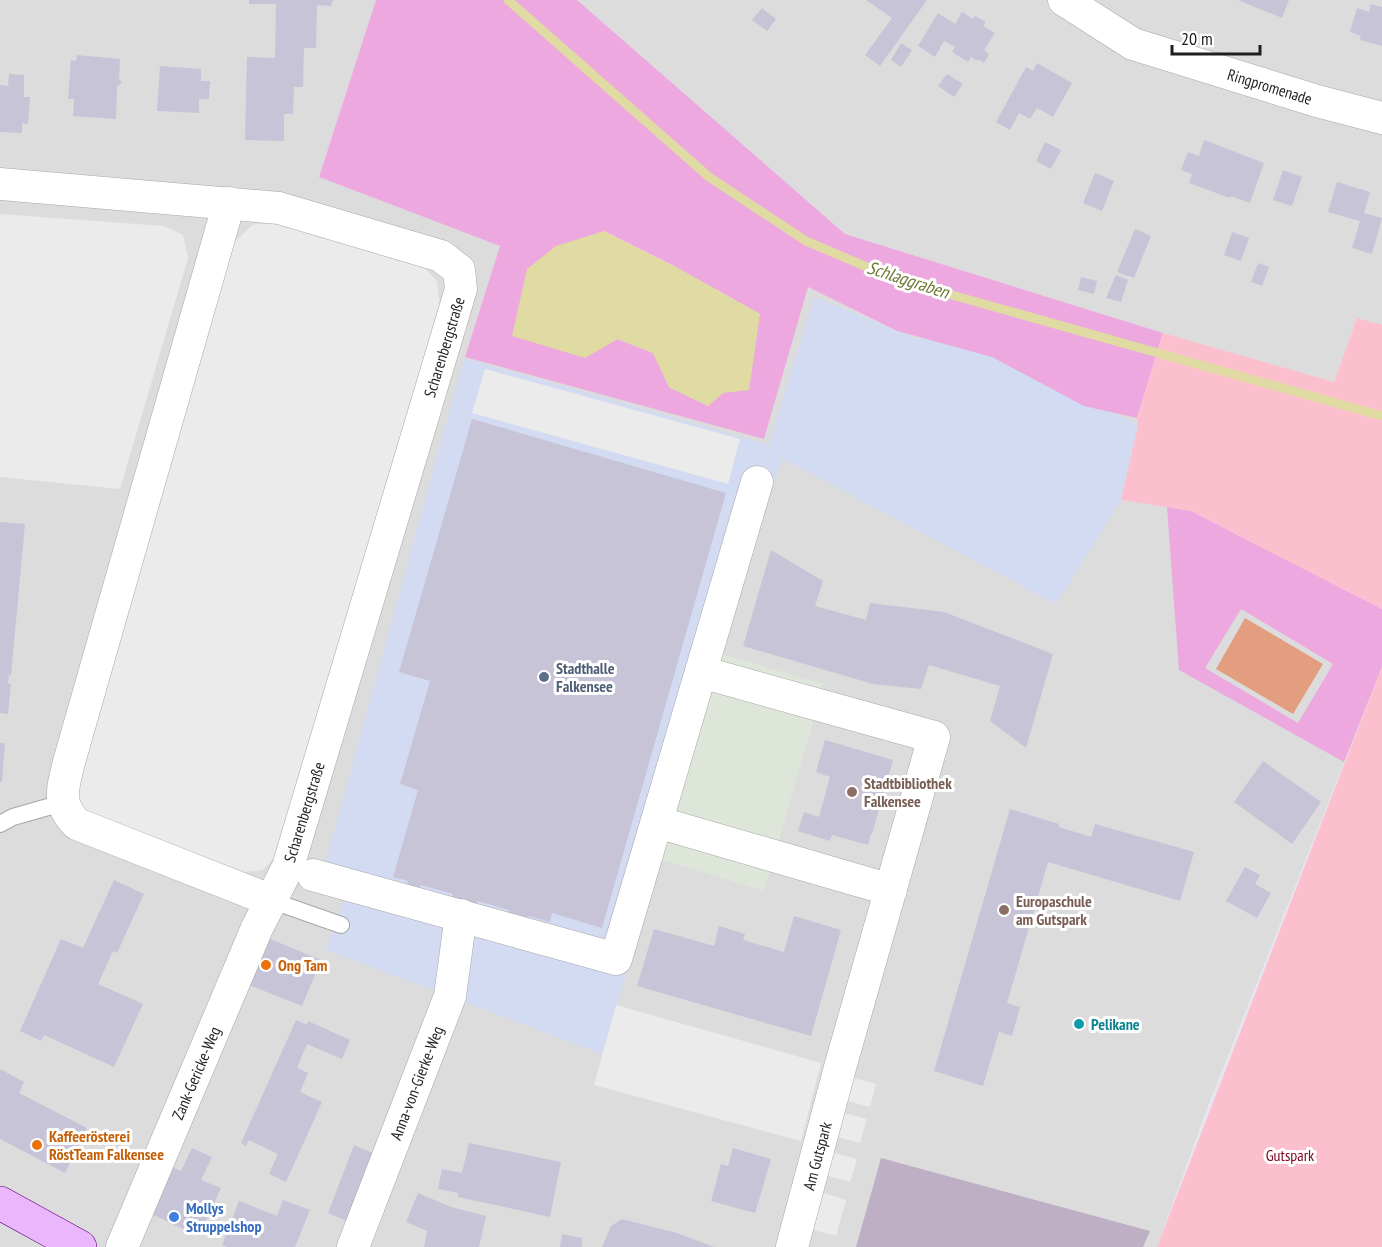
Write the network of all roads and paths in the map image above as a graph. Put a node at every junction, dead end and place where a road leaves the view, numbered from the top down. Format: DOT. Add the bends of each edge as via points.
graph roads {
  1 [pos="1064,0"];
  2 [pos="1382,118"];
  3 [pos="0,184"];
  4 [pos="229,203"];
  5 [pos="757,482"];
  6 [pos="700,672"];
  7 [pos="62,803"];
  8 [pos="657,822"];
  9 [pos="0,824"];
  10 [pos="313,874"];
  11 [pos="891,890"];
  12 [pos="270,900"];
  13 [pos="461,915"];
  14 [pos="340,925"];
  15 [pos="0,1203"];
  16 [pos="80,1247"];
  17 [pos="122,1247"];
  18 [pos="353,1247"];
  19 [pos="792,1247"];
  1 -- 2 [label="street, Ringpromenade" via="1133,45"];
  3 -- 4 [label="street, Scharenbergstraße"];
  4 -- 7 [label="street" via="69,762"];
  4 -- 12 [label="street, Scharenbergstraße" via="279,208 441,256 459,270 461,289 288,867"];
  5 -- 6 [label="street"];
  6 -- 8 [label="street"];
  6 -- 11 [label="street, Am Gutspark" via="934,737"];
  7 -- 9 [label="lane"];
  7 -- 12 [label="street" via="77,825"];
  8 -- 11 [label="street"];
  8 -- 13 [label="street" via="616,959"];
  10 -- 13 [label="street"];
  11 -- 19 [label="street, Am Gutspark"];
  12 -- 14 [label="lane"];
  12 -- 17 [label="street, Zank-Gericke-Weg"];
  13 -- 18 [label="street, Anna-von-Gierke-Weg" via="450,996"];
  15 -- 16 [label="street"];
}
